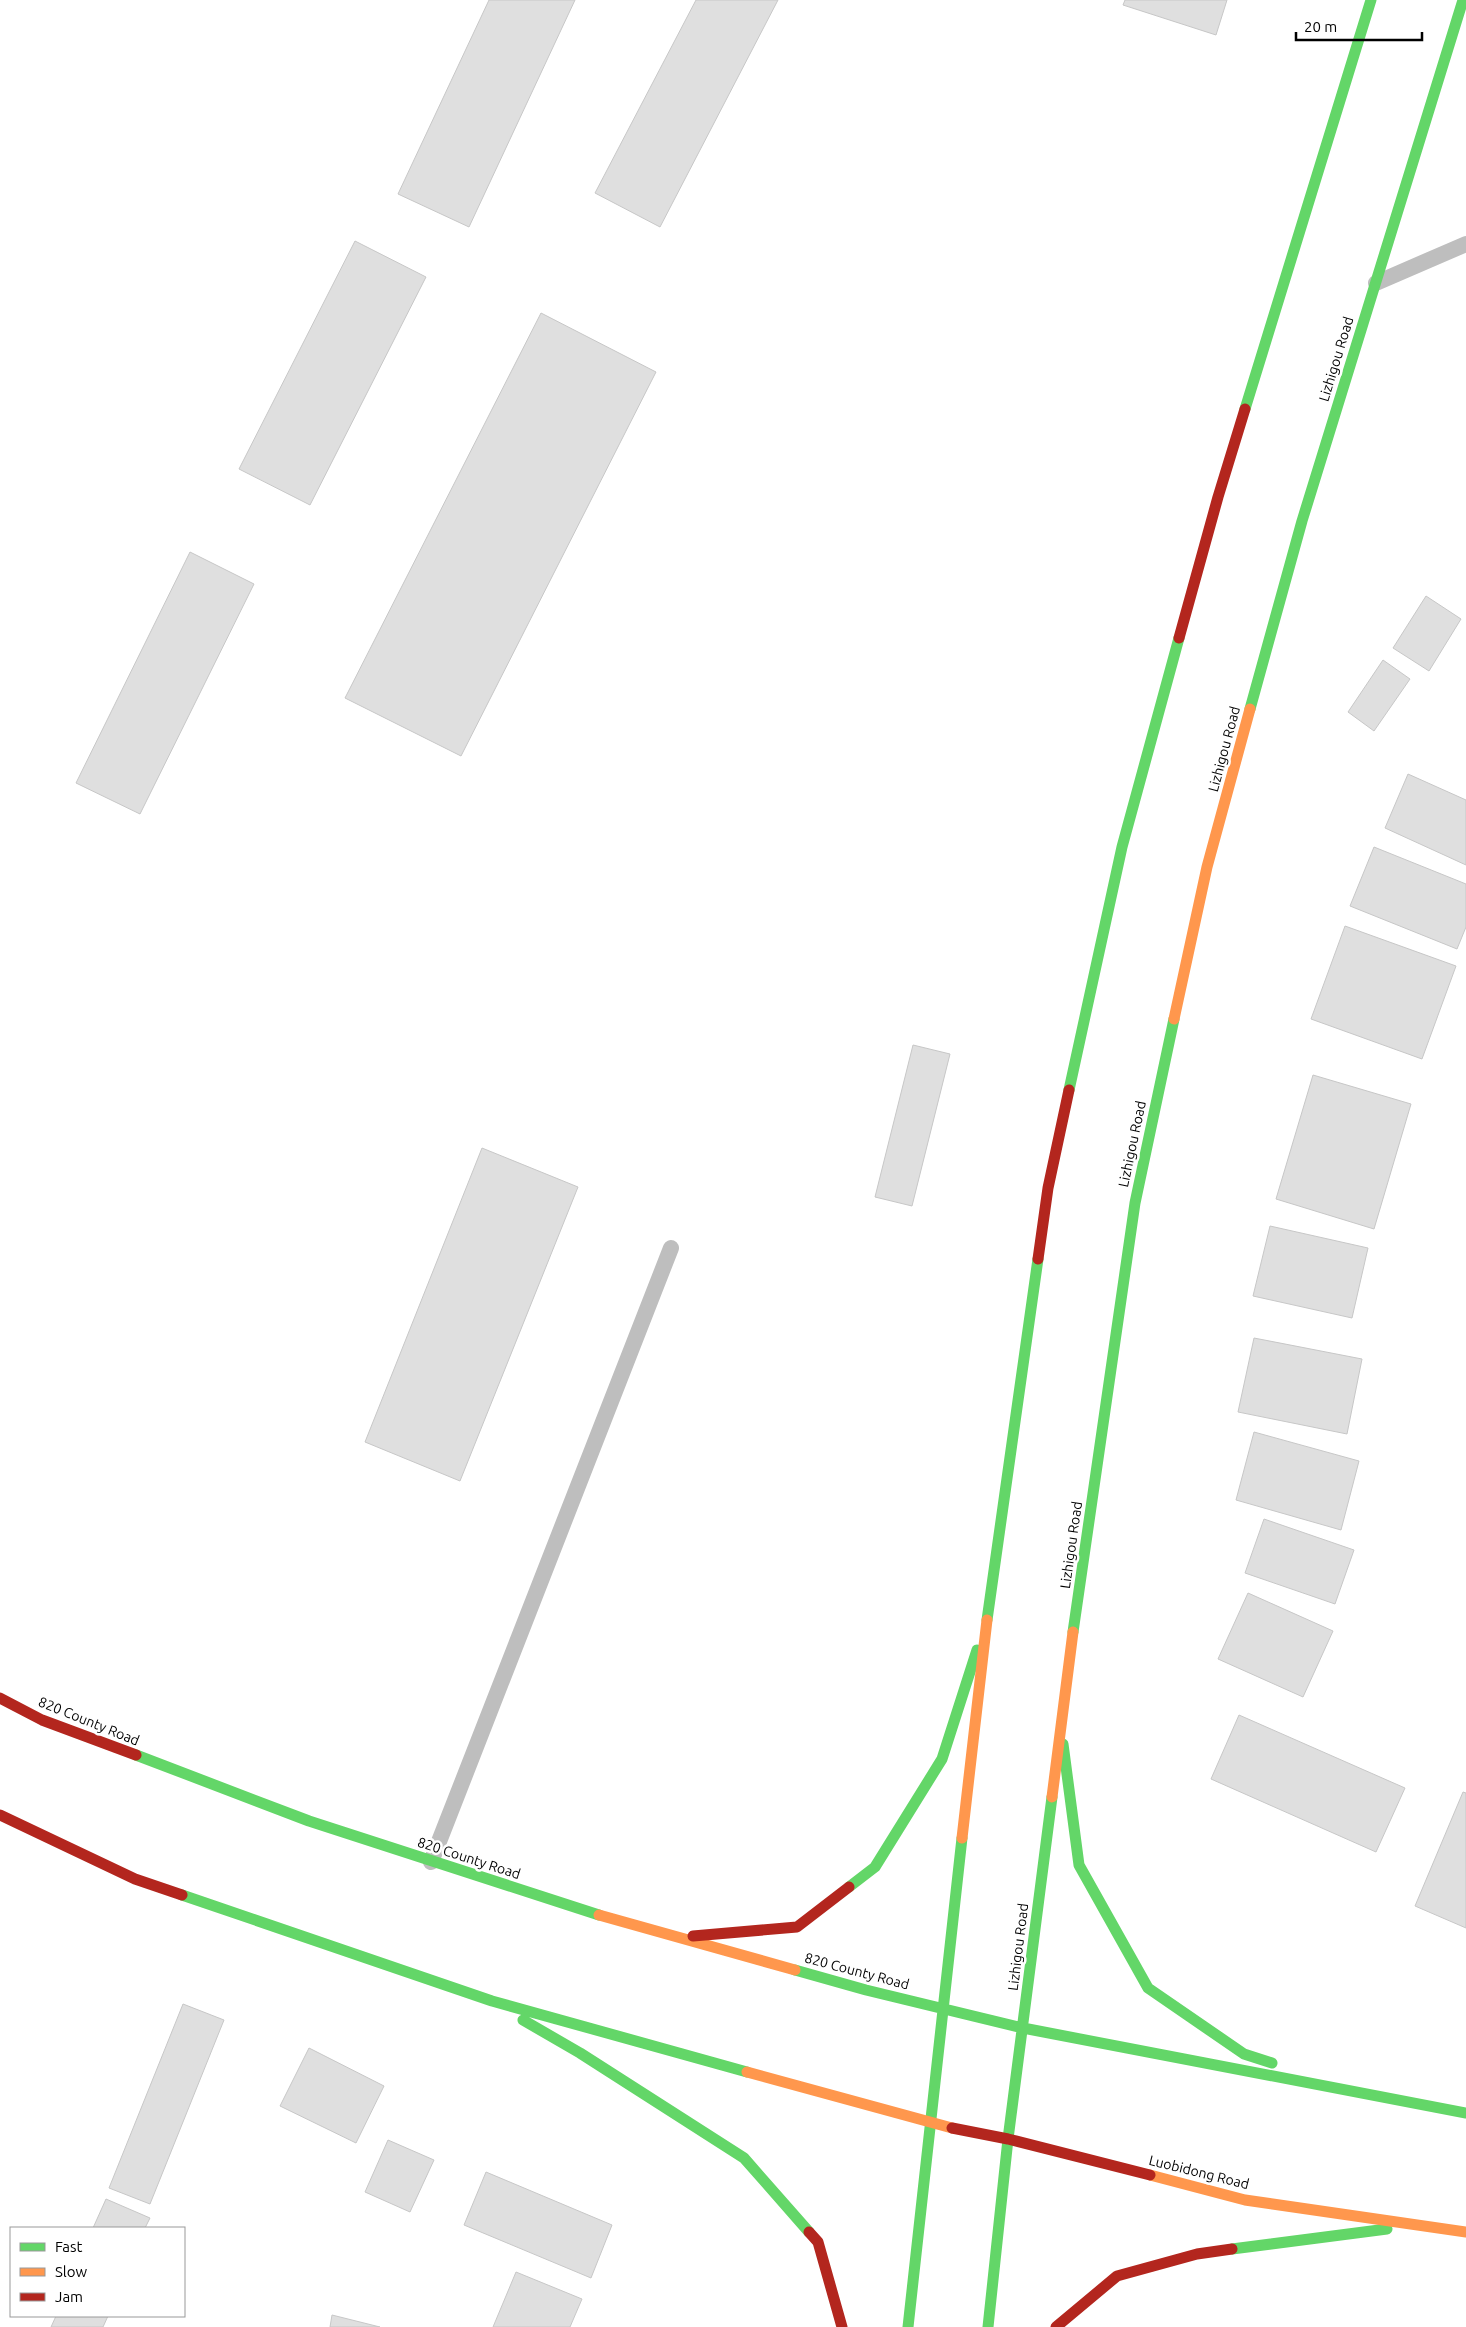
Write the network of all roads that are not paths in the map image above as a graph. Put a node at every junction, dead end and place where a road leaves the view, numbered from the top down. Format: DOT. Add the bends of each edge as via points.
graph roads {
  1 [pos="1371,0"];
  2 [pos="1463,0"];
  3 [pos="1466,244"];
  4 [pos="1376,282"];
  5 [pos="671,1248"];
  6 [pos="987,1618"];
  7 [pos="0,1698"];
  8 [pos="1061,1729"];
  9 [pos="0,1815"];
  10 [pos="431,1862"];
  11 [pos="676,1937"];
  12 [pos="492,2001"];
  13 [pos="942,2008"];
  14 [pos="1023,2028"];
  15 [pos="1366,2094"];
  16 [pos="1466,2113"];
  17 [pos="929,2123"];
  18 [pos="1008,2140"];
  19 [pos="1419,2225"];
  20 [pos="1466,2232"];
  21 [pos="842,2327"];
  22 [pos="908,2327"];
  23 [pos="988,2327"];
  24 [pos="1056,2327"];
  1 -- 6 [label="main road" via="1218,497 1122,847 1048,1188"];
  2 -- 4 [label="main road, Lizhigou Road"];
  3 -- 4 [label="lane"];
  4 -- 8 [label="main road, Lizhigou Road" via="1302,521 1205,877 1135,1203"];
  5 -- 10 [label="lane"];
  6 -- 11 [label="main road" via="942,1759 875,1867 797,1927"];
  6 -- 13 [label="main road"];
  7 -- 10 [label="main road, 820 County Road" via="42,1720 309,1821"];
  8 -- 14 [label="main road, Lizhigou Road"];
  8 -- 15 [label="main road" via="1079,1865 1148,1988 1244,2054"];
  9 -- 12 [label="main road" via="136,1879"];
  10 -- 11 [label="main road, 820 County Road"];
  11 -- 13 [label="main road, 820 County Road"];
  12 -- 17 [label="main road"];
  12 -- 21 [label="main road" via="744,2158 818,2242"];
  13 -- 14 [label="main road"];
  13 -- 17 [label="main road"];
  14 -- 15 [label="main road"];
  14 -- 18 [label="main road, Lizhigou Road"];
  15 -- 16 [label="main road"];
  17 -- 18 [label="main road, Luobidong Road"];
  17 -- 22 [label="main road"];
  18 -- 19 [label="main road, Luobidong Road" via="1245,2200"];
  18 -- 23 [label="main road, Lizhigou Road"];
  19 -- 20 [label="main road, Luobidong Road"];
  19 -- 24 [label="main road" via="1197,2254 1117,2276"];
}
